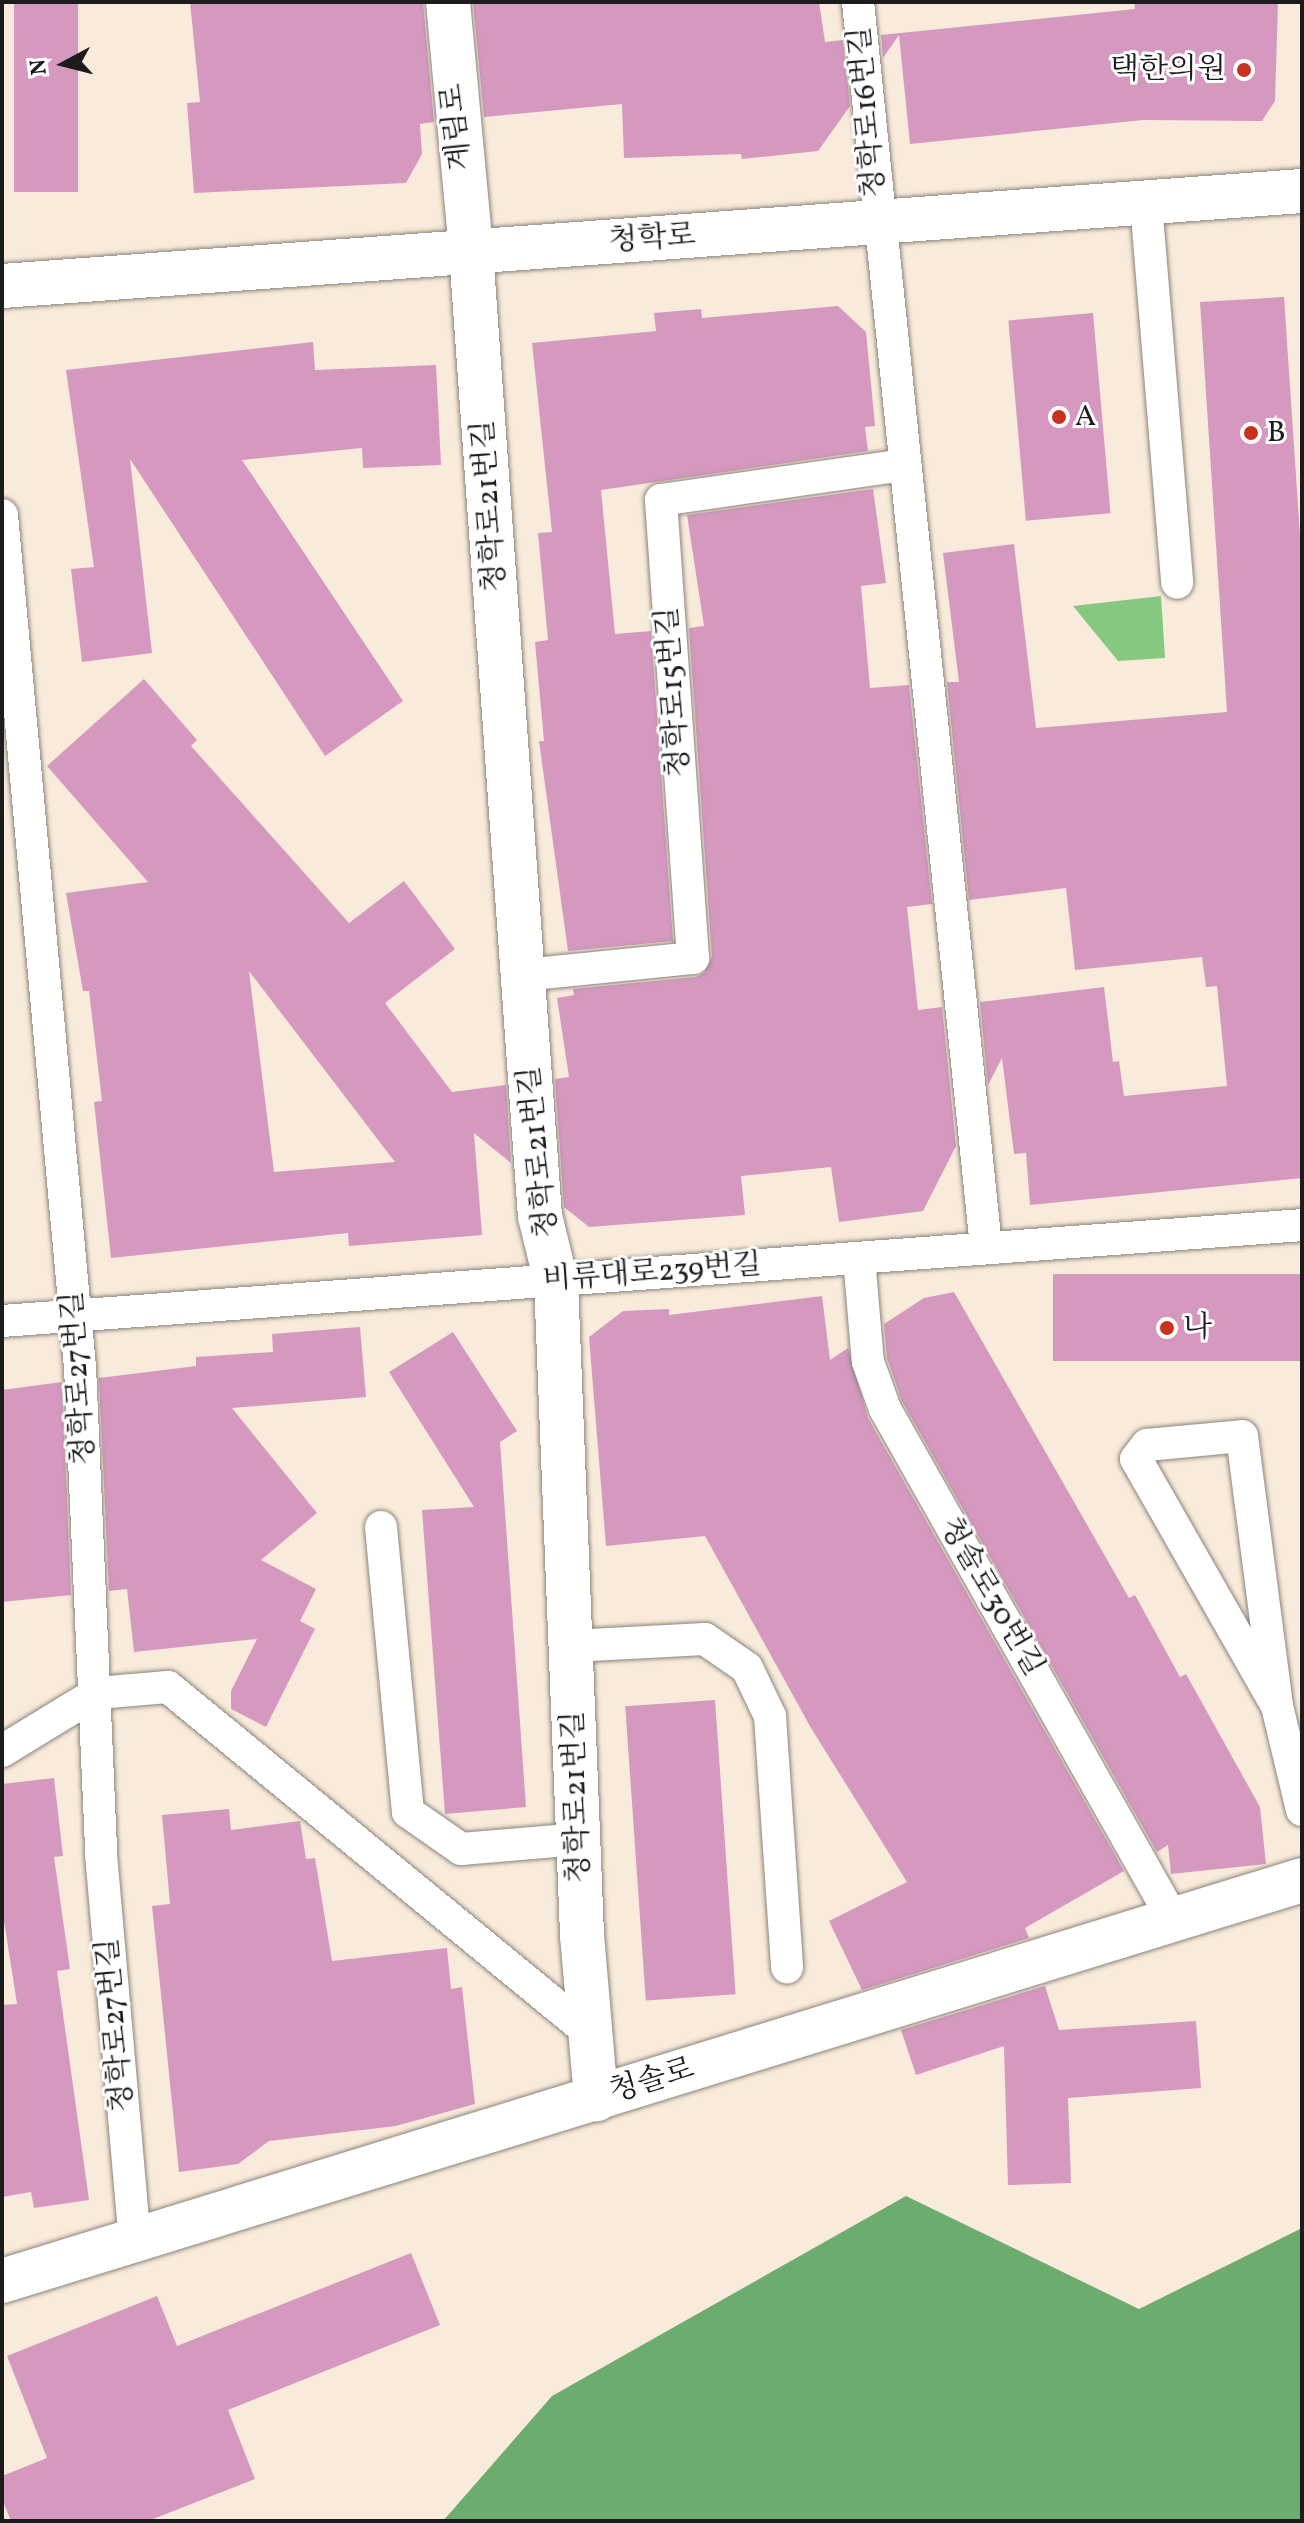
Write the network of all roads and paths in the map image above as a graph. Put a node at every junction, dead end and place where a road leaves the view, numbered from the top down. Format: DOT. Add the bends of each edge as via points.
graph roads {
  1 [pos="448,2"];
  2 [pos="858,2"];
  3 [pos="1302,191"];
  4 [pos="1146,203"];
  5 [pos="877,222"];
  6 [pos="471,252"];
  7 [pos="2,286"];
  8 [pos="903,465"];
  9 [pos="2,515"];
  10 [pos="1177,583"];
  11 [pos="14,755"];
  12 [pos="523,975"];
  13 [pos="1302,1225"];
  14 [pos="986,1248"];
  15 [pos="859,1258"];
  16 [pos="556,1281"];
  17 [pos="75,1316"];
  18 [pos="2,1321"];
  19 [pos="381,1527"];
  20 [pos="571,1646"];
  21 [pos="97,1693"];
  22 [pos="1277,1706"];
  23 [pos="2,1751"];
  24 [pos="1302,1810"];
  25 [pos="579,1839"];
  26 [pos="1302,1880"];
  27 [pos="1173,1919"];
  28 [pos="787,1967"];
  29 [pos="591,2034"];
  30 [pos="596,2099"];
  31 [pos="135,2242"];
  32 [pos="2,2281"];
  1 -- 6 [label="street, 계림로"];
  2 -- 5 [label="lane, 청학로16번길"];
  3 -- 4 [label="street, 청학로"];
  4 -- 5 [label="street, 청학로"];
  4 -- 10 [label="lane"];
  5 -- 6 [label="street, 청학로"];
  5 -- 8 [label="lane"];
  6 -- 7 [label="street, 청학로"];
  6 -- 12 [label="street, 청학로21번길"];
  8 -- 12 [label="lane, 청학로15번길" via="661,500 693,958"];
  8 -- 14 [label="lane"];
  9 -- 11 [label="lane, 청학로27번길"];
  11 -- 17 [label="lane, 청학로27번길"];
  12 -- 16 [label="street, 청학로21번길" via="540,1216"];
  13 -- 14 [label="lane, 비류대로239번길"];
  14 -- 15 [label="lane, 비류대로239번길"];
  15 -- 16 [label="lane, 비류대로239번길"];
  15 -- 27 [label="lane, 청솔로30번길" via="868,1362 885,1409"];
  16 -- 17 [label="lane, 비류대로239번길"];
  16 -- 20 [label="street, 청학로21번길"];
  17 -- 18 [label="lane, 비류대로239번길"];
  17 -- 21 [label="lane, 청학로27번길"];
  19 -- 25 [label="lane" via="408,1812 461,1849"];
  20 -- 25 [label="street, 청학로21번길"];
  20 -- 28 [label="lane" via="705,1639 747,1668 770,1716"];
  21 -- 23 [label="lane"];
  21 -- 29 [label="lane" via="168,1687"];
  21 -- 31 [label="lane, 청학로27번길" via="101,1854"];
  22 -- 22 [label="lane" via="1242,1436 1147,1445 1136,1459"];
  22 -- 24 [label="lane"];
  25 -- 29 [label="street, 청학로21번길"];
  26 -- 27 [label="street, 청솔로"];
  27 -- 30 [label="street, 청솔로"];
  29 -- 30 [label="street, 청학로21번길"];
  30 -- 31 [label="street, 청솔로"];
  31 -- 32 [label="street, 청솔로"];
}
